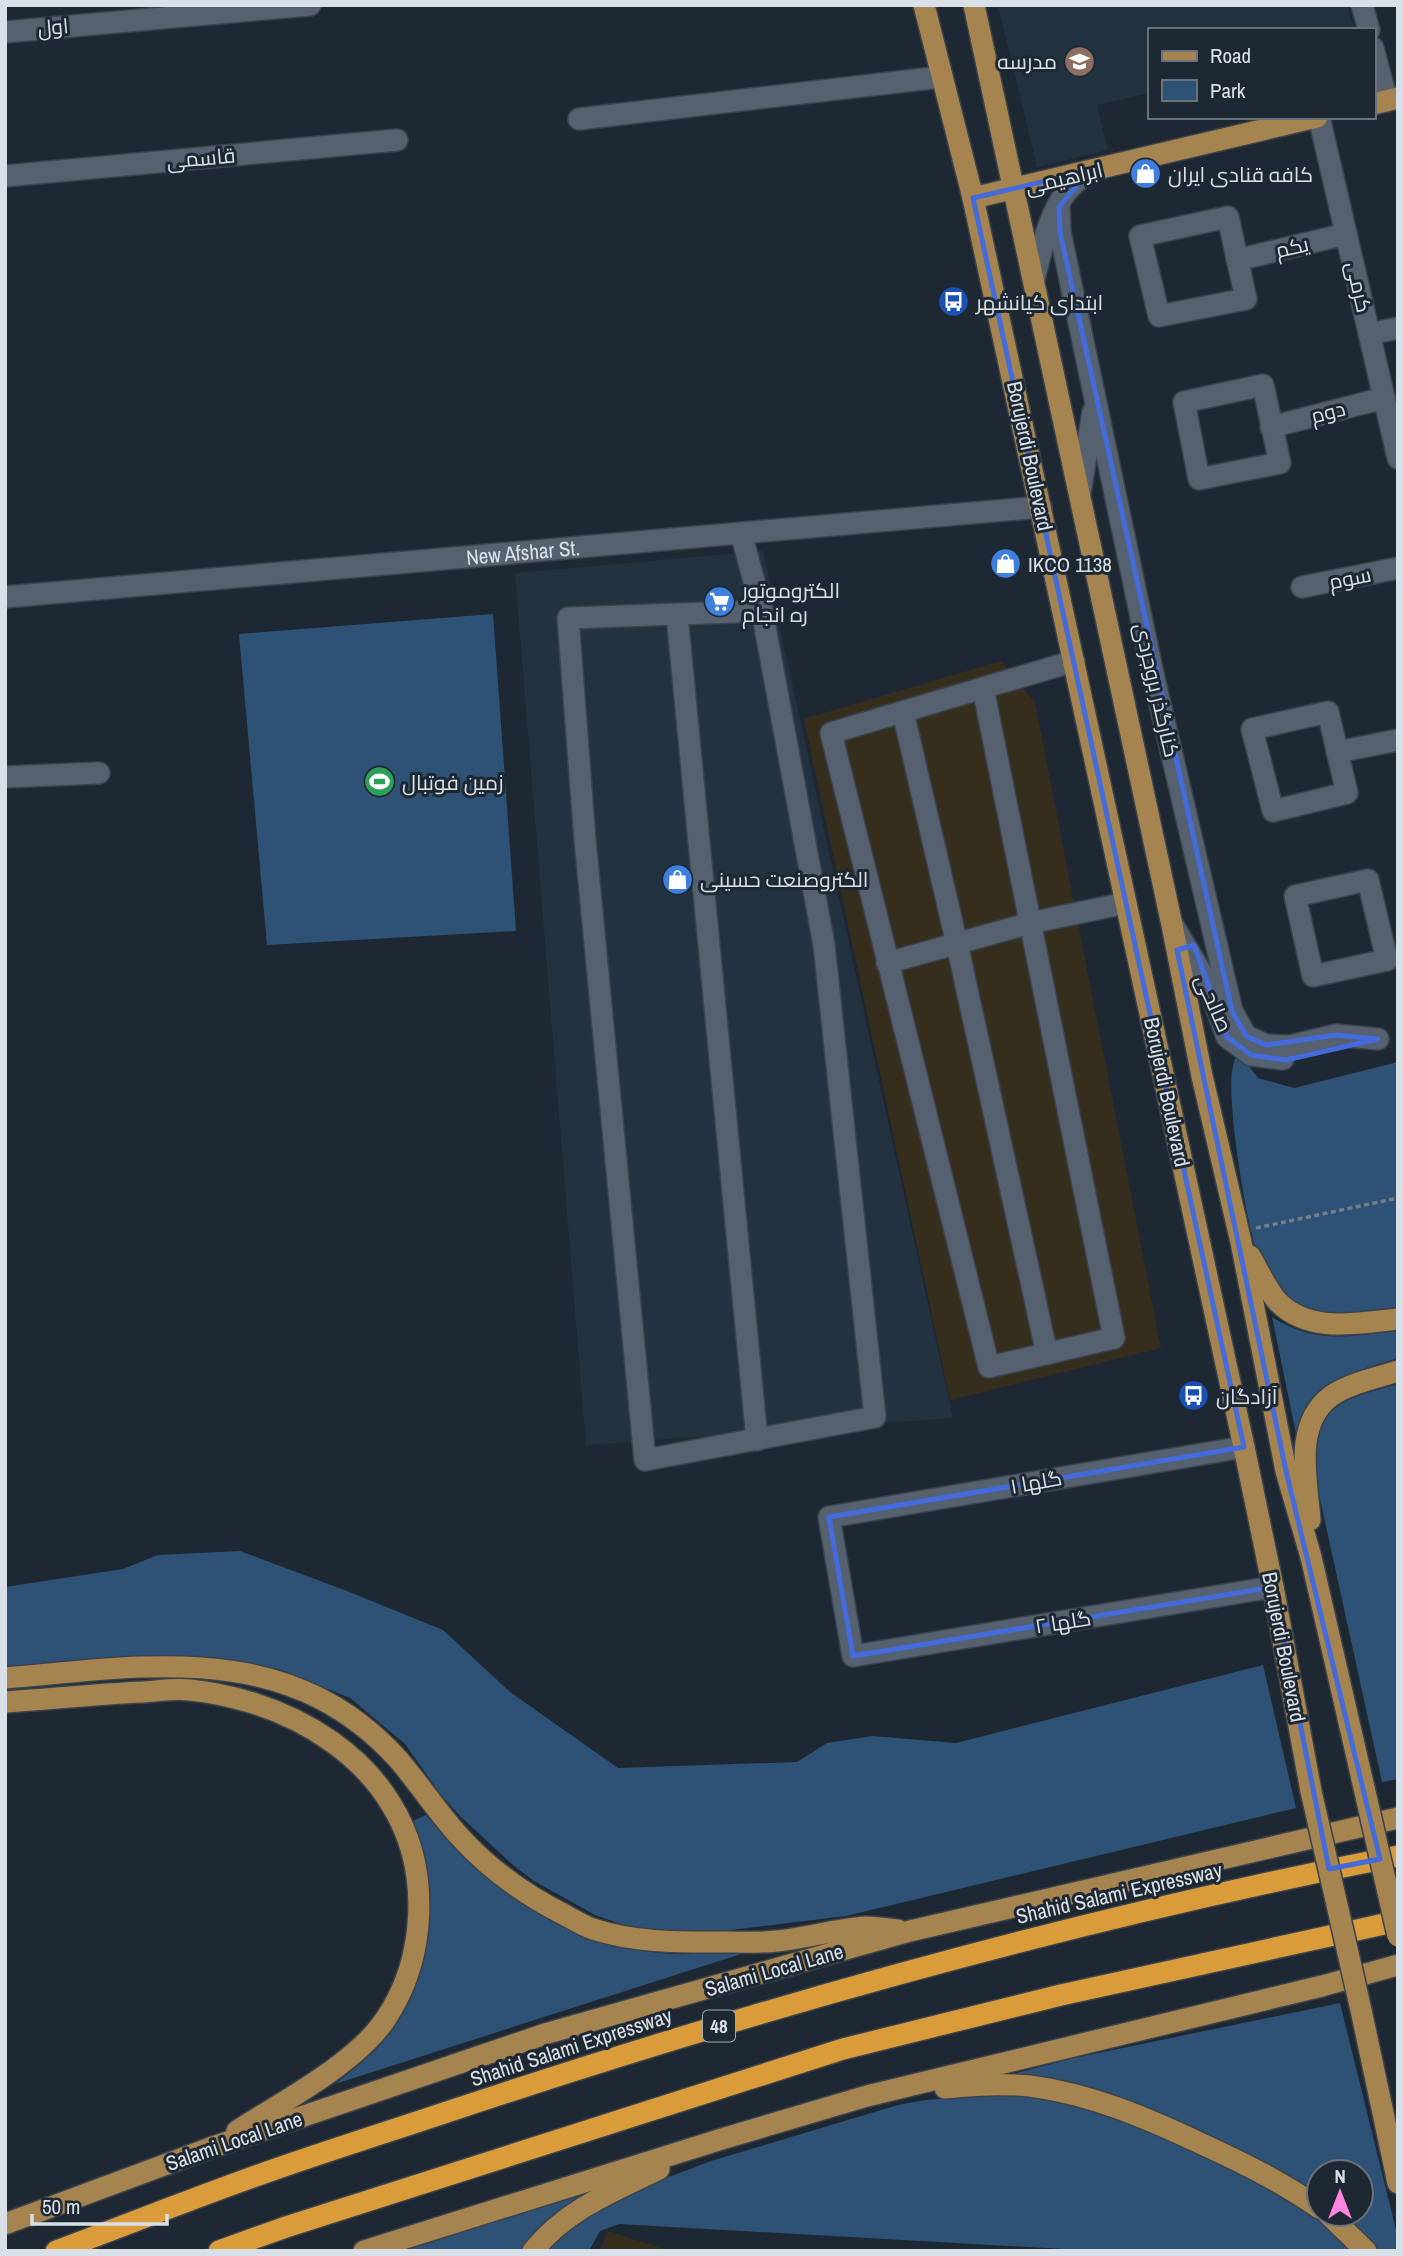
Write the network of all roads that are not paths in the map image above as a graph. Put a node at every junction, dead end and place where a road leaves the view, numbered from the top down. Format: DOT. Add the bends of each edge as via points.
graph roads {
  1 [pos="310,5"];
  2 [pos="924,5"];
  3 [pos="974,5"];
  4 [pos="1362,5"];
  5 [pos="1368,28"];
  6 [pos="5,32"];
  7 [pos="1375,56"];
  8 [pos="941,77"];
  9 [pos="1386,101"];
  10 [pos="579,118"];
  11 [pos="1310,119"];
  12 [pos="1318,119"];
  13 [pos="397,140"];
  14 [pos="1089,172"];
  15 [pos="5,177"];
  16 [pos="1015,189"];
  17 [pos="973,198"];
  18 [pos="1059,207"];
  19 [pos="1346,234"];
  20 [pos="1237,260"];
  21 [pos="1034,279"];
  22 [pos="1398,328"];
  23 [pos="1369,334"];
  24 [pos="1384,398"];
  25 [pos="1095,401"];
  26 [pos="1271,426"];
  27 [pos="1398,458"];
  28 [pos="1080,493"];
  29 [pos="1041,507"];
  30 [pos="741,533"];
  31 [pos="1398,568"];
  32 [pos="1302,587"];
  33 [pos="5,597"];
  34 [pos="762,611"];
  35 [pos="677,615"];
  36 [pos="1074,662"];
  37 [pos="983,688"];
  38 [pos="903,712"];
  39 [pos="1398,740"];
  40 [pos="1337,752"];
  41 [pos="99,773"];
  42 [pos="5,777"];
  43 [pos="1126,903"];
  44 [pos="1387,919"];
  45 [pos="1030,923"];
  46 [pos="1172,925"];
  47 [pos="957,944"];
  48 [pos="887,963"];
  49 [pos="1388,1036"];
  50 [pos="1246,1236"];
  51 [pos="1398,1319"];
  52 [pos="1046,1353"];
  53 [pos="1398,1371"];
  54 [pos="757,1440"];
  55 [pos="1244,1447"];
  56 [pos="1311,1557"];
  57 [pos="1273,1587"];
  58 [pos="853,1656"];
  59 [pos="5,1678"];
  60 [pos="5,1702"];
  61 [pos="1398,1818"];
  62 [pos="1398,1856"];
  63 [pos="1398,1921"];
  64 [pos="910,1931"];
  65 [pos="1398,1936"];
  66 [pos="1398,1965"];
  67 [pos="866,2096"];
  68 [pos="724,2138"];
  69 [pos="210,2148"];
  70 [pos="1398,2182"];
  71 [pos="1305,2198"];
  72 [pos="5,2224"];
  73 [pos="1342,2228"];
  74 [pos="56,2251"];
  75 [pos="219,2251"];
  76 [pos="364,2251"];
  77 [pos="533,2251"];
  78 [pos="1366,2251"];
  1 -- 6 [label="street, اول"];
  2 -- 8 [label="main road, Borujerdi Boulevard"];
  3 -- 16 [label="main road, Borujerdi Boulevard"];
  4 -- 5 [label="street"];
  7 -- 9 [label="street"];
  8 -- 10 [label="street"];
  8 -- 17 [label="main road, Borujerdi Boulevard"];
  11 -- 14 [label="main road, ابراهیمی"];
  12 -- 19 [label="street, کرمی"];
  13 -- 15 [label="street, قاسمی"];
  14 -- 16 [label="main road, ابراهیمی"];
  14 -- 18 [label="street" via="1067,191"];
  16 -- 17 [label="main road, ابراهیمی"];
  16 -- 21 [label="main road, Borujerdi Boulevard"];
  17 -- 29 [label="main road, Borujerdi Boulevard"];
  18 -- 21 [label="street"];
  18 -- 25 [label="street, کنارگذر بروجردی" via="1060,232"];
  19 -- 20 [label="street, یکم"];
  19 -- 23 [label="street, کرمی"];
  20 -- 20 [label="street" via="1228,217 1140,236 1159,316 1246,299"];
  21 -- 28 [label="main road, Borujerdi Boulevard"];
  22 -- 23 [label="street"];
  23 -- 24 [label="street, کرمی"];
  24 -- 26 [label="street, دوم"];
  24 -- 27 [label="street, کرمی"];
  25 -- 28 [label="street"];
  25 -- 49 [label="street, کنارگذر بروجردی" via="1232,1011 1246,1036 1266,1045 1336,1035"];
  26 -- 26 [label="street" via="1263,385 1184,402 1199,479 1280,463"];
  28 -- 46 [label="main road, Borujerdi Boulevard"];
  29 -- 30 [label="street, New Afshar St."];
  29 -- 36 [label="main road, Borujerdi Boulevard"];
  30 -- 33 [label="street, New Afshar St."];
  30 -- 34 [label="street"];
  31 -- 32 [label="street, سوم"];
  34 -- 35 [label="street"];
  34 -- 54 [label="street" via="824,945 875,1417"];
  35 -- 54 [label="street"];
  35 -- 54 [label="street" via="568,618 645,1460"];
  36 -- 37 [label="street"];
  36 -- 43 [label="main road, Borujerdi Boulevard"];
  37 -- 38 [label="street"];
  37 -- 45 [label="street"];
  38 -- 47 [label="street"];
  38 -- 48 [label="street" via="831,733"];
  39 -- 40 [label="street"];
  40 -- 40 [label="street" via="1328,712 1252,729 1273,811 1347,793"];
  41 -- 42 [label="street"];
  43 -- 45 [label="street"];
  43 -- 55 [label="main road, Borujerdi Boulevard"];
  44 -- 44 [label="street" via="1368,880 1295,896 1313,976 1387,960"];
  45 -- 47 [label="street"];
  45 -- 52 [label="street" via="1114,1338"];
  46 -- 49 [label="street, صالحی" via="1207,982 1227,1037 1251,1055 1286,1060"];
  46 -- 50 [label="main road, Borujerdi Boulevard" via="1202,1076"];
  47 -- 48 [label="street"];
  47 -- 52 [label="street"];
  48 -- 52 [label="street" via="989,1367"];
  50 -- 51 [label="main road" via="1276,1301 1291,1313 1327,1324"];
  50 -- 56 [label="main road, Borujerdi Boulevard" via="1286,1471"];
  53 -- 56 [label="main road" via="1332,1396 1308,1426"];
  55 -- 57 [label="main road, Borujerdi Boulevard"];
  55 -- 58 [label="street, گلها ۱" via="829,1517"];
  56 -- 65 [label="main road, Borujerdi Boulevard, bridge"];
  57 -- 58 [label="street, گلها ۲"];
  57 -- 70 [label="main road, Borujerdi Boulevard, bridge" via="1311,1791"];
  59 -- 64 [label="main road" via="192,1666 261,1675 295,1687 365,1727 397,1759 458,1836 515,1887 592,1929 665,1942 776,1941 867,1927"];
  60 -- 69 [label="main road" via="189,1689 252,1703 309,1726 348,1754 377,1784 399,1818 411,1852 419,1910 406,1978 384,2021 352,2056"];
  61 -- 64 [label="main road, Salami Local Lane"];
  62 -- 74 [label="highway, Shahid Salami Expressway / 48" via="1043,1935 825,1994 411,2124"];
  63 -- 75 [label="highway" via="843,2049"];
  64 -- 69 [label="main road, Salami Local Lane" via="548,2033"];
  66 -- 67 [label="main road"];
  67 -- 68 [label="main road"];
  67 -- 71 [label="main road" via="985,2084 1029,2086 1097,2099 1242,2163"];
  68 -- 76 [label="main road"];
  68 -- 77 [label="main road" via="587,2204"];
  69 -- 72 [label="main road, Salami Local Lane"];
  73 -- 78 [label="main road"];
}
